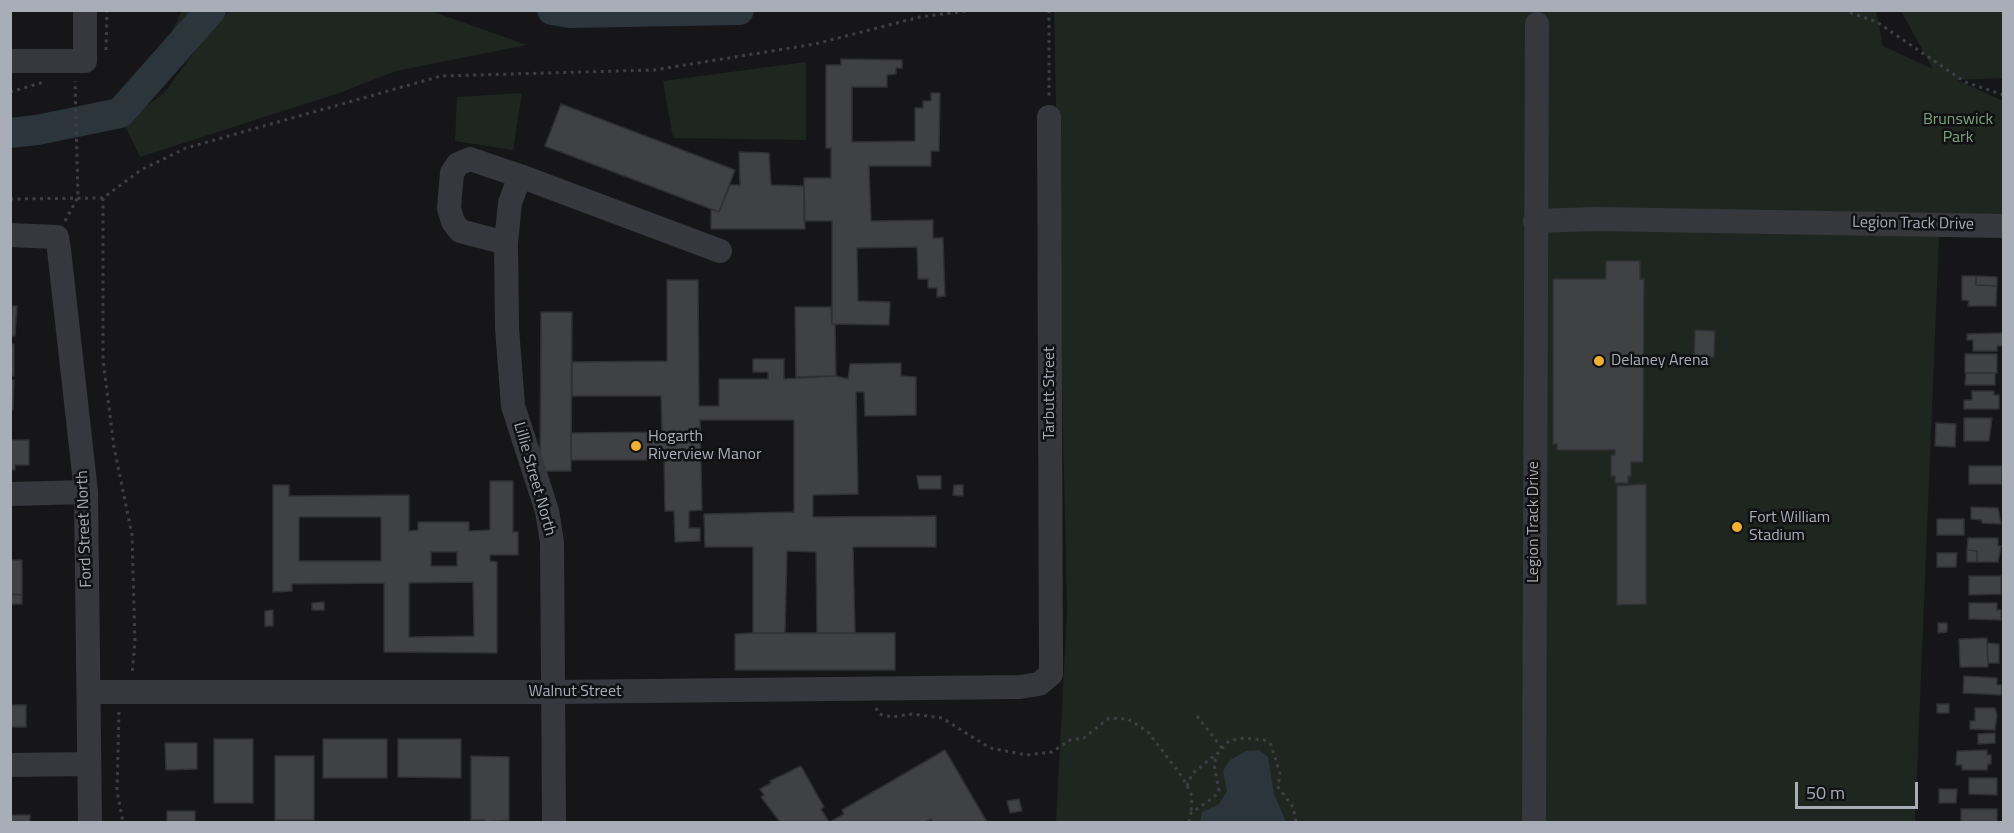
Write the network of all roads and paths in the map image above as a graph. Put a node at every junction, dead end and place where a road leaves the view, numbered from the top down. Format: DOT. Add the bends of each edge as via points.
graph roads {
  1 [pos="85,10"];
  2 [pos="973,10"];
  3 [pos="1049,10"];
  4 [pos="1843,10"];
  5 [pos="1537,24"];
  6 [pos="10,61"];
  7 [pos="76,87"];
  8 [pos="2004,95"];
  9 [pos="1049,117"];
  10 [pos="520,177"];
  11 [pos="78,197"];
  12 [pos="103,198"];
  13 [pos="10,199"];
  14 [pos="1535,221"];
  15 [pos="2004,226"];
  16 [pos="10,235"];
  17 [pos="57,237"];
  18 [pos="506,243"];
  19 [pos="720,250"];
  20 [pos="86,492"];
  21 [pos="10,494"];
  22 [pos="1051,669"];
  23 [pos="876,689"];
  24 [pos="90,692"];
  25 [pos="119,692"];
  26 [pos="552,692"];
  27 [pos="1197,716"];
  28 [pos="1222,748"];
  29 [pos="1217,754"];
  30 [pos="89,764"];
  31 [pos="10,765"];
  32 [pos="1187,786"];
  33 [pos="1191,813"];
  34 [pos="90,822"];
  35 [pos="123,822"];
  36 [pos="554,822"];
  37 [pos="1189,822"];
  38 [pos="1296,822"];
  39 [pos="1534,822"];
  1 -- 6 [label="street" via="85,60"];
  2 -- 12 [label="path" via="920,17 815,44 654,70 441,76 186,148 141,170"];
  3 -- 9 [label="path"];
  4 -- 8 [label="path" via="1877,21 1965,82"];
  5 -- 14 [label="street, Legion Track Drive"];
  7 -- 11 [label="path"];
  9 -- 22 [label="street, Tarbutt Street"];
  10 -- 18 [label="street, Lillie Street North" via="510,203"];
  10 -- 18 [label="street" via="470,159 458,164 452,174 449,208 460,231"];
  10 -- 19 [label="street"];
  11 -- 12 [label="path"];
  11 -- 13 [label="path"];
  11 -- 17 [label="path"];
  12 -- 25 [label="path" via="103,360 114,447 132,535 133,672"];
  14 -- 15 [label="street, Legion Track Drive"];
  14 -- 39 [label="street, Legion Track Drive"];
  16 -- 17 [label="street"];
  17 -- 20 [label="street, Ford Street North"];
  18 -- 26 [label="street, Lillie Street North" via="513,406 547,512 552,542"];
  20 -- 21 [label="street"];
  20 -- 24 [label="street, Ford Street North"];
  22 -- 23 [label="street, Walnut Street" via="1051,674 1039,684 1020,687"];
  23 -- 26 [label="street, Walnut Street"];
  23 -- 32 [label="path" via="879,714 936,716 990,748 1028,755 1053,752 1070,740 1084,738 1109,718 1128,719 1148,732"];
  24 -- 25 [label="street, Walnut Street"];
  24 -- 30 [label="street, Ford Street North"];
  25 -- 26 [label="street, Walnut Street"];
  25 -- 35 [label="path" via="117,791"];
  26 -- 36 [label="street, Lillie Street North"];
  27 -- 28 [label="path"];
  28 -- 29 [label="path"];
  28 -- 38 [label="path" via="1229,741 1244,738 1264,740 1271,745 1280,774 1278,787 1293,807"];
  29 -- 32 [label="path" via="1199,766"];
  29 -- 33 [label="path" via="1214,764 1219,791"];
  30 -- 31 [label="street"];
  30 -- 34 [label="street, Ford Street North"];
  32 -- 33 [label="path" via="1192,796"];
  33 -- 37 [label="path"];
}
